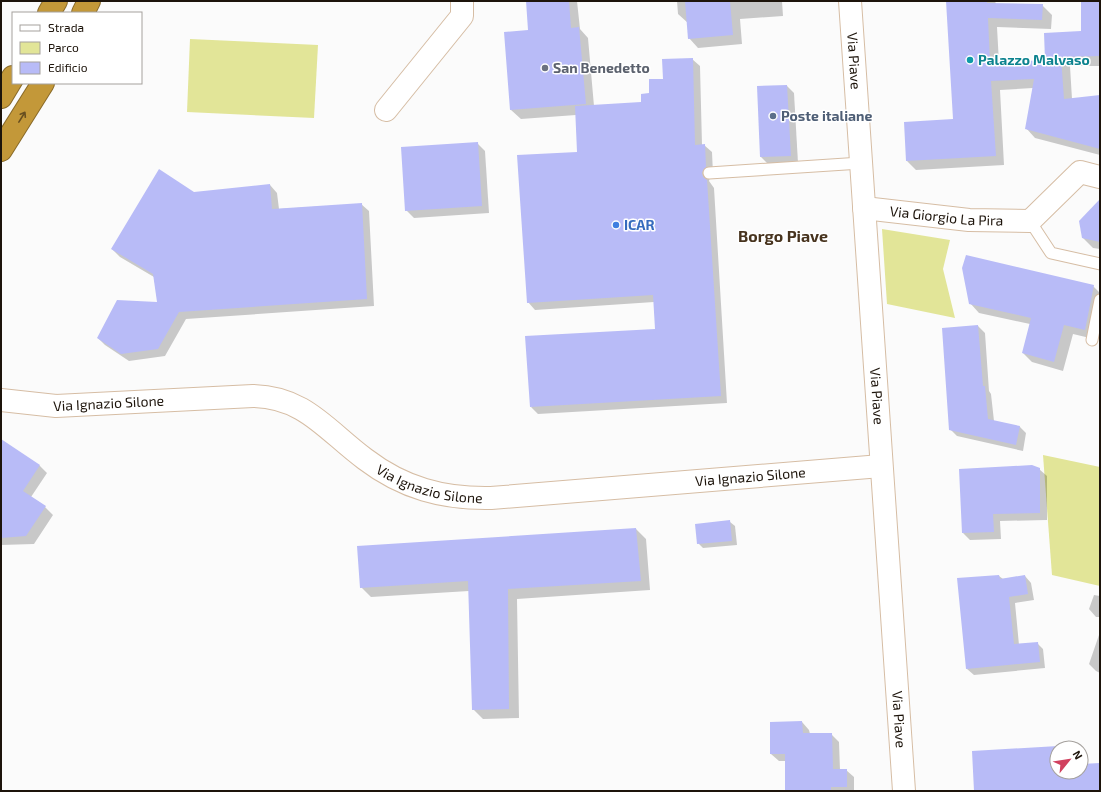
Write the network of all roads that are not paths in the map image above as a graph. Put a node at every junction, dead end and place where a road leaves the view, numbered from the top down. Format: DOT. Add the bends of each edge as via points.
graph roads {
  1 [pos="56,1"];
  2 [pos="89,1"];
  3 [pos="462,1"];
  4 [pos="850,1"];
  5 [pos="50,12"];
  6 [pos="83,12"];
  7 [pos="12,79"];
  8 [pos="41,84"];
  9 [pos="1,96"];
  10 [pos="386,110"];
  11 [pos="1,150"];
  12 [pos="861,163"];
  13 [pos="709,173"];
  14 [pos="1100,177"];
  15 [pos="864,208"];
  16 [pos="1030,221"];
  17 [pos="1100,264"];
  18 [pos="1100,300"];
  19 [pos="1092,340"];
  20 [pos="1,400"];
  21 [pos="882,466"];
  22 [pos="904,791"];
  1 -- 5 [label="highway"];
  2 -- 6 [label="highway"];
  3 -- 10 [label="street" via="462,16"];
  4 -- 12 [label="street, Via Piave"];
  7 -- 9 [label="highway"];
  11 -- 8 [label="highway, one-way"];
  12 -- 13 [label="lane"];
  12 -- 15 [label="street, Via Piave"];
  14 -- 16 [label="street" via="1080,172"];
  15 -- 16 [label="street, Via Giorgio La Pira" via="969,220"];
  15 -- 21 [label="street, Via Piave"];
  16 -- 17 [label="lane" via="1051,254"];
  18 -- 19 [label="lane"];
  20 -- 21 [label="street, Via Ignazio Silone" via="56,406 253,396 277,399 299,407 317,419 364,459 394,478 440,495 478,499"];
  21 -- 22 [label="street, Via Piave"];
}
